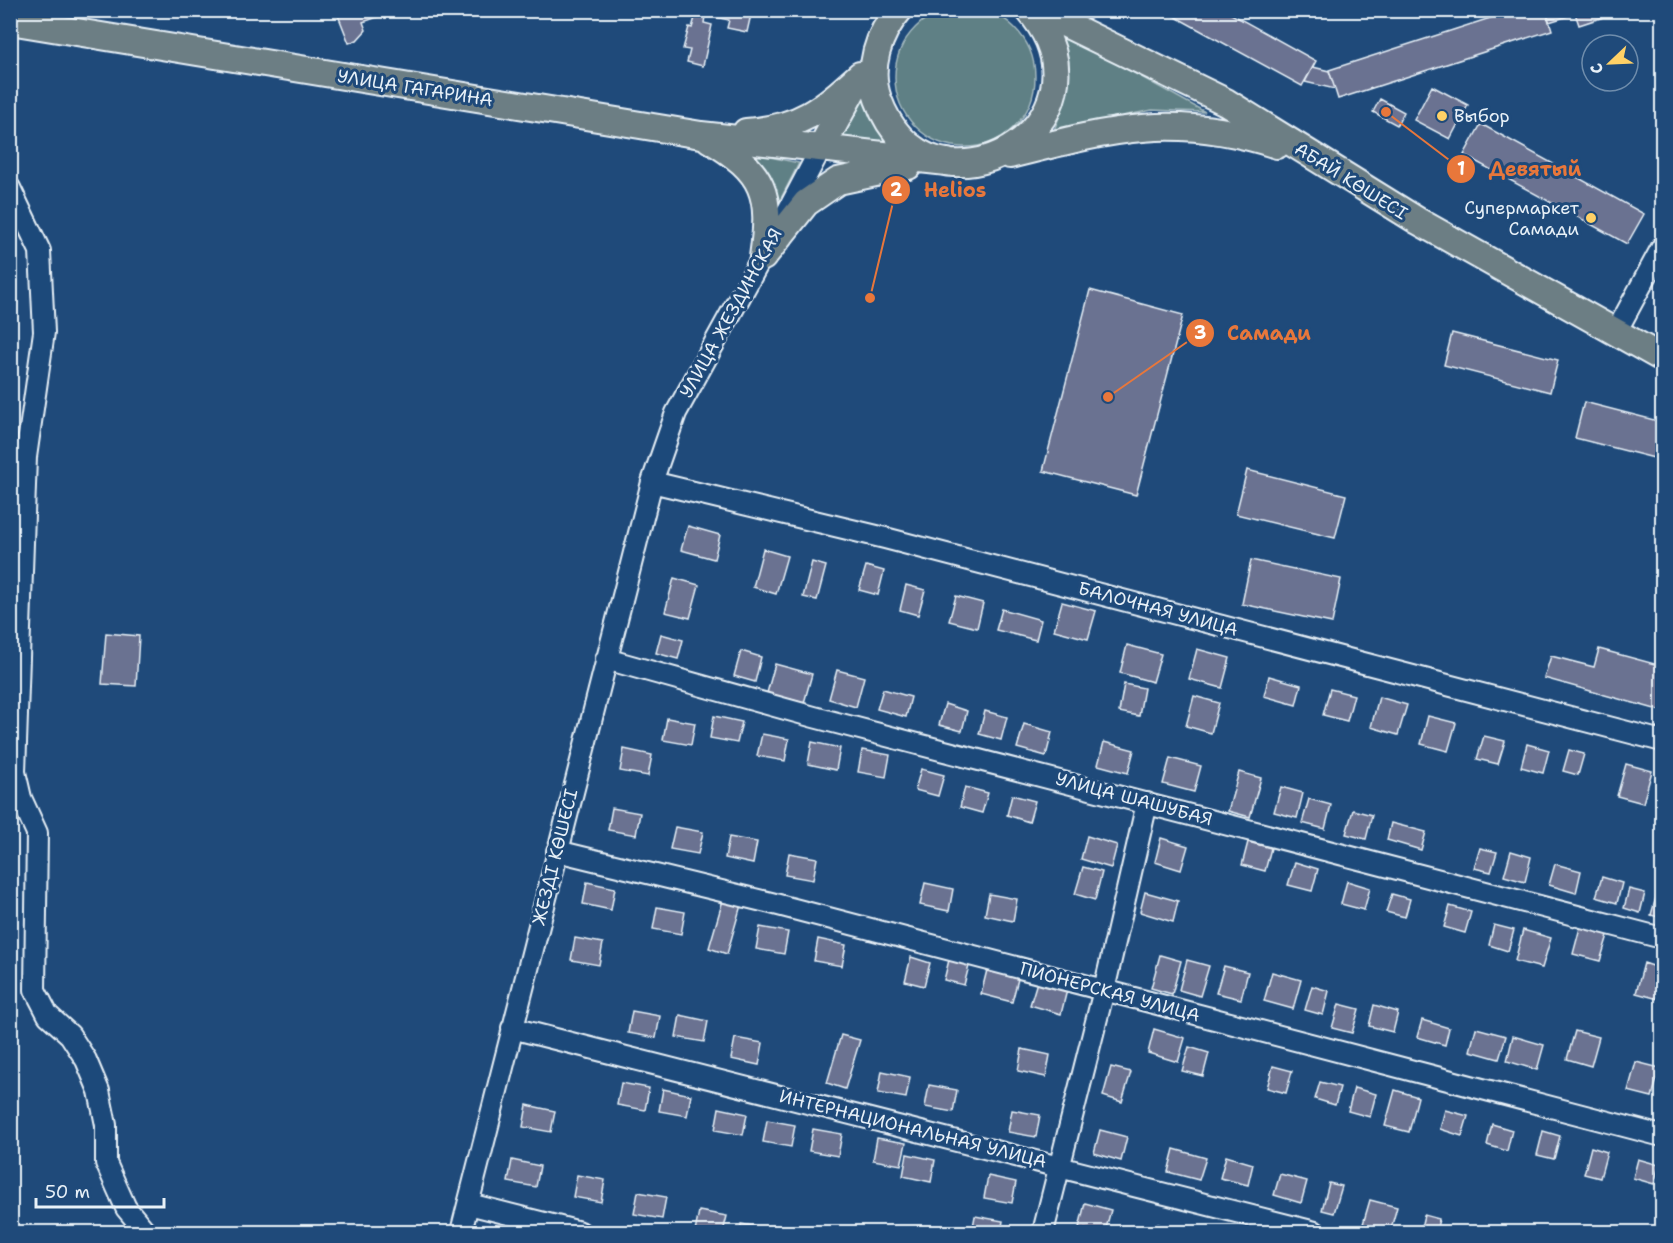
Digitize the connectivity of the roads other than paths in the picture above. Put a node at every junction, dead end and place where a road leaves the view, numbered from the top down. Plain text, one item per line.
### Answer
1 (1029, 10) edge
2 (1037, 10) edge
3 (890, 18) edge
4 (10, 21) edge
5 (860, 75) junction
6 (701, 135) junction
7 (821, 148) junction
8 (1309, 155) junction
9 (995, 159) junction
10 (947, 162) junction
11 (10, 188) edge
12 (1662, 247) edge
13 (763, 256) junction
14 (1616, 332) junction
15 (1662, 358) edge
16 (652, 482) junction
17 (606, 659) junction
18 (1662, 741) edge
19 (1148, 803) junction
20 (557, 851) junction
21 (1662, 938) edge
22 (1104, 990) junction
23 (512, 1028) junction
24 (1662, 1136) edge
25 (1059, 1166) junction
26 (469, 1204) junction
27 (532, 1226) edge
28 (146, 1233) edge
29 (461, 1233) edge
30 (580, 1233) edge
31 (1043, 1233) edge
32 (1315, 1233) edge

1 - 9 main road
2 - 8 main road, АБАЙ КӨШЕСІ
3 - 5 main road
3 - 10 main road
4 - 6 main road, УЛИЦА ГАГАРИНА
5 - 6 main road
5 - 7 main road
6 - 7 main road, УЛИЦА ГАГАРИНА
6 - 13 main road
7 - 10 main road, УЛИЦА ГАГАРИНА
7 - 13 street, УЛИЦА ЖЕЗДИНСКАЯ
8 - 9 main road
8 - 14 main road, АБАЙ КӨШЕСІ
9 - 10 main road
10 - 13 main road
11 - 28 street
12 - 14 street
13 - 16 street, УЛИЦА ЖЕЗДИНСКАЯ
14 - 15 main road, АБАЙ КӨШЕСІ
16 - 17 street, ЖЕЗДІ КӨШЕСІ
16 - 18 street, БАЛОЧНАЯ УЛИЦА
17 - 19 street, УЛИЦА ШАШУБАЯ
17 - 20 street, ЖЕЗДІ КӨШЕСІ
19 - 21 street, УЛИЦА ШАШУБАЯ
19 - 22 street
20 - 22 street, ПИОНЕРСКАЯ УЛИЦА
20 - 23 street, ЖЕЗДІ КӨШЕСІ
22 - 24 street, ПИОНЕРСКАЯ УЛИЦА
22 - 25 street
23 - 25 street, ИНТЕРНАЦИОНАЛЬНАЯ УЛИЦА
23 - 26 street, ЖЕЗДІ КӨШЕСІ
25 - 31 street
25 - 32 street, ИНТЕРНАЦИОНАЛЬНАЯ УЛИЦА
26 - 27 street
26 - 29 street, ЖЕЗДІ КӨШЕСІ
27 - 30 street

